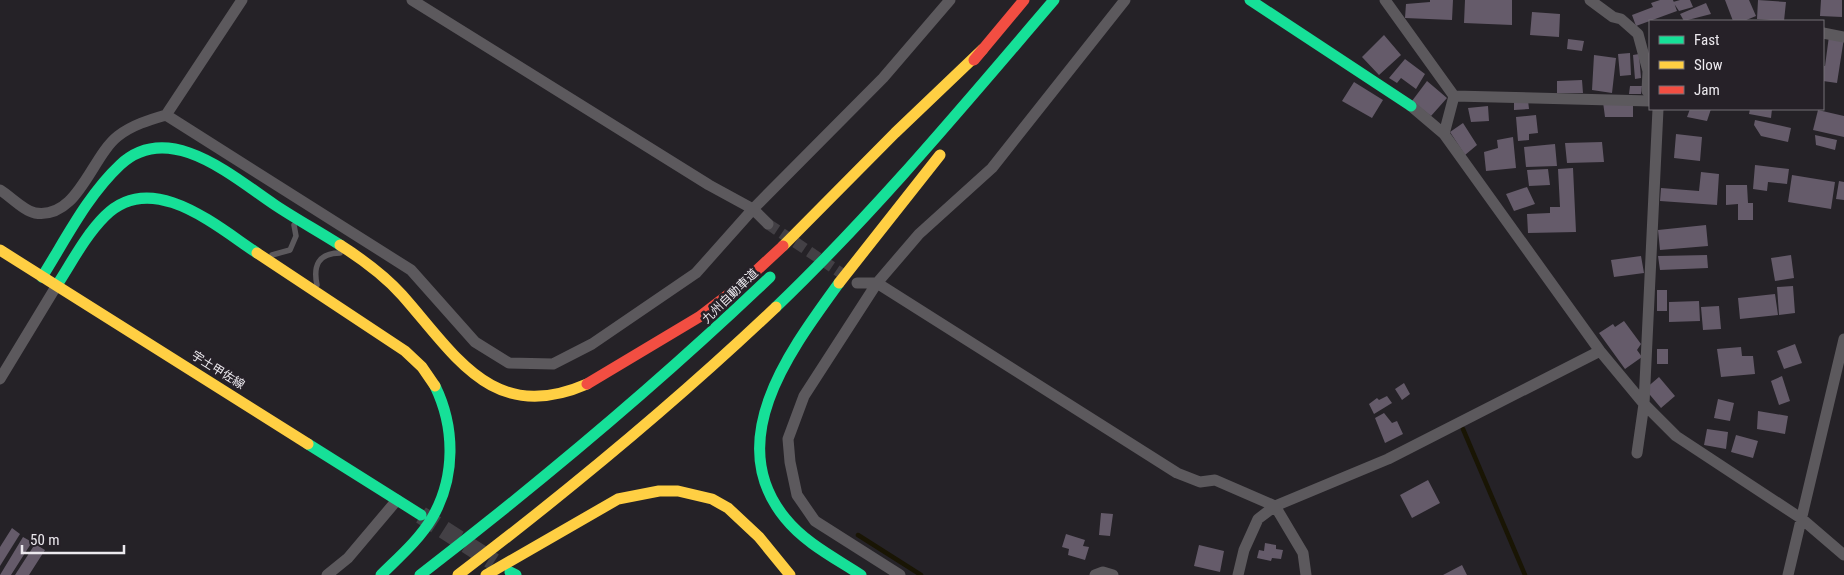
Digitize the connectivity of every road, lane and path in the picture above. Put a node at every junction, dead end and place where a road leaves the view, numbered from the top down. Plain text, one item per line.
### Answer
1 (242, 0) edge
2 (412, 0) edge
3 (950, 0) edge
4 (1024, 0) edge
5 (1054, 0) edge
6 (1067, 0) edge
7 (1125, 0) edge
8 (1250, 0) edge
9 (1385, 0) edge
10 (1590, 0) edge
11 (1824, 33) edge
12 (1844, 37) edge
13 (983, 49) junction
14 (1005, 75) dead end
15 (1649, 92) edge
16 (1454, 96) junction
17 (1649, 100) edge
18 (1411, 106) joint
19 (1658, 110) edge
20 (166, 115) junction
21 (1444, 134) junction
22 (950, 143) dead end
23 (0, 190) edge
24 (753, 209) junction
25 (836, 210) dead end
26 (289, 214) junction
27 (768, 224) tunnel mouth
28 (0, 250) edge
29 (258, 253) junction
30 (355, 256) junction
31 (776, 271) dead end
32 (42, 277) junction
33 (857, 283) tunnel mouth
34 (877, 283) junction
35 (57, 285) junction
36 (321, 294) junction
37 (1844, 339) edge
38 (1600, 351) junction
39 (0, 379) edge
40 (1644, 404) junction
41 (1637, 453) dead end
42 (397, 500) junction
43 (1275, 506) junction
44 (421, 515) tunnel mouth
45 (1802, 518) junction
46 (1844, 555) edge
47 (327, 575) edge
48 (381, 575) edge
49 (420, 575) edge
50 (458, 575) edge
51 (486, 575) edge
52 (790, 575) edge
53 (861, 575) edge
54 (900, 575) edge
55 (1095, 575) edge
56 (1113, 575) edge
57 (1238, 575) edge
58 (1306, 575) edge
59 (1788, 575) edge

1 - 20 street
2 - 24 street
3 - 24 street
4 - 13 main road
5 - 50 main road
6 - 14 main road
7 - 34 street
8 - 18 main road
9 - 16 street
10 - 15 street
11 - 12 street
13 - 25 main road
13 - 30 main road
16 - 17 street
16 - 21 street
18 - 21 street
19 - 40 street
20 - 23 street
20 - 24 street
21 - 38 street
22 - 53 main road
24 - 27 street
26 - 29 lane
26 - 30 main road
26 - 32 main road
28 - 32 main road, 宇土甲佐線
29 - 35 main road
29 - 36 main road
30 - 36 lane
31 - 49 main road, 九州自動車道
32 - 35 main road, 宇土甲佐線
33 - 34 street
34 - 43 street
34 - 54 street
35 - 39 street
35 - 42 main road, 宇土甲佐線
36 - 48 main road
37 - 45 street
38 - 40 street
38 - 43 street
40 - 41 street
40 - 45 street
42 - 44 main road, 宇土甲佐線
42 - 47 street
43 - 57 street
43 - 58 street
45 - 46 street
45 - 59 street
51 - 52 main road
55 - 56 street

